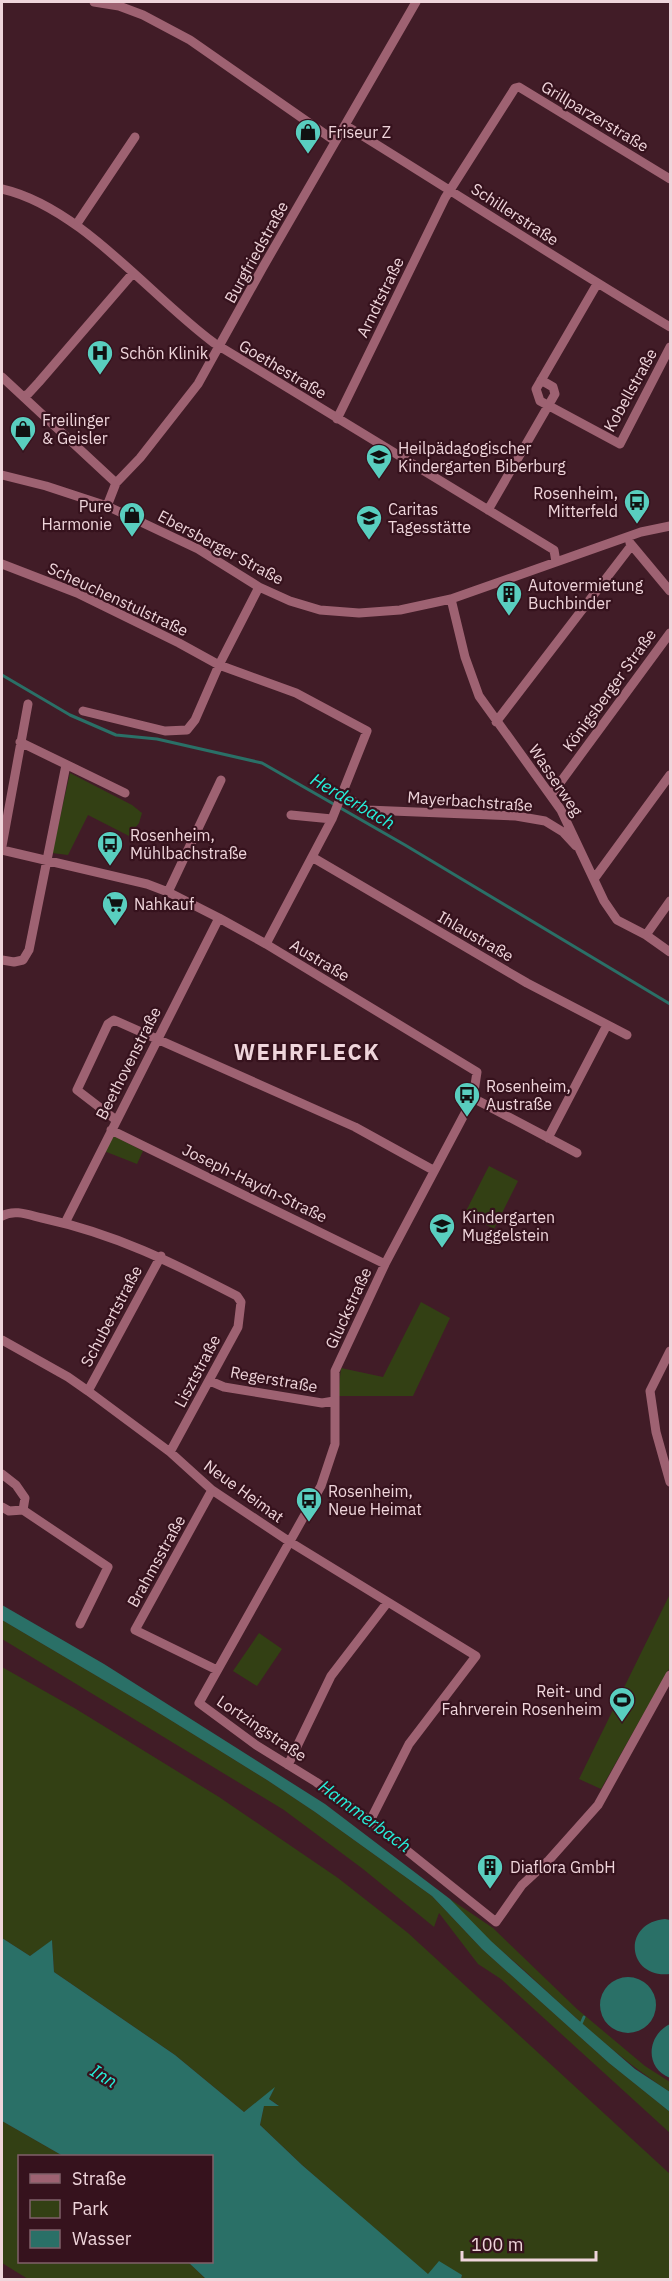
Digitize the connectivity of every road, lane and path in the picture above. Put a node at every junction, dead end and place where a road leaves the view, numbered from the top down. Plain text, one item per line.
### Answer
1 (94, 2) edge
2 (416, 2) edge
3 (119, 4) edge
4 (345, 125) junction
5 (135, 137) dead end
6 (335, 141) junction
7 (670, 179) edge
8 (2, 189) edge
9 (450, 190) junction
10 (76, 225) junction
11 (133, 273) junction
12 (597, 284) junction
13 (670, 327) edge
14 (670, 347) edge
15 (220, 348) junction
16 (2, 376) edge
17 (541, 380) junction
18 (24, 396) junction
19 (549, 406) junction
20 (338, 419) junction
21 (2, 475) edge
22 (116, 483) junction
23 (107, 506) junction
24 (488, 510) junction
25 (670, 526) edge
26 (629, 542) junction
27 (556, 562) junction
28 (2, 564) edge
29 (259, 587) junction
30 (670, 591) edge
31 (451, 599) junction
32 (670, 633) edge
33 (219, 665) junction
34 (28, 704) dead end
35 (83, 711) dead end
36 (496, 722) junction
37 (20, 742) junction
38 (66, 765) junction
39 (670, 775) edge
40 (221, 780) dead end
41 (125, 794) dead end
42 (341, 794) junction
43 (551, 795) junction
44 (291, 815) dead end
45 (333, 818) junction
46 (2, 846) edge
47 (2, 850) edge
48 (582, 852) junction
49 (312, 857) junction
50 (46, 861) junction
51 (594, 879) junction
52 (168, 892) junction
53 (670, 901) edge
54 (219, 918) junction
55 (646, 935) junction
56 (266, 944) junction
57 (670, 952) edge
58 (2, 960) edge
59 (607, 1025) junction
60 (627, 1035) dead end
61 (158, 1039) junction
62 (473, 1098) junction
63 (116, 1120) junction
64 (111, 1130) junction
65 (548, 1138) junction
66 (577, 1153) dead end
67 (434, 1170) junction
68 (2, 1216) edge
69 (65, 1223) junction
70 (161, 1256) junction
71 (385, 1264) junction
72 (2, 1340) edge
73 (670, 1352) edge
74 (210, 1381) junction
75 (88, 1391) junction
76 (334, 1401) junction
77 (170, 1452) junction
78 (2, 1474) edge
79 (670, 1482) edge
80 (212, 1490) junction
81 (2, 1507) edge
82 (23, 1510) junction
83 (290, 1542) junction
84 (387, 1602) junction
85 (80, 1624) dead end
86 (217, 1670) junction
87 (670, 1675) edge
88 (199, 1703) joint
89 (288, 1765) junction
90 (370, 1821) junction

1 - 3 street
2 - 4 street, Burgfriedstraße
3 - 6 street
4 - 6 street, Burgfriedstraße
4 - 9 street, Schillerstraße
5 - 10 street
6 - 15 street, Burgfriedstraße
7 - 9 street, Grillparzerstraße
8 - 10 street, Goethestraße
9 - 12 street, Schillerstraße
9 - 20 street, Arndtstraße
10 - 11 street, Goethestraße
11 - 15 street, Goethestraße
11 - 18 street
12 - 13 street, Schillerstraße
12 - 17 street
14 - 19 street, Kobellstraße
15 - 20 street, Goethestraße
15 - 22 street, Burgfriedstraße
16 - 18 street
17 - 19 street
17 - 19 street
18 - 22 street
19 - 24 street
20 - 24 street, Goethestraße
21 - 23 street, Ebersberger Straße
22 - 23 street, Burgfriedstraße
23 - 29 street, Ebersberger Straße
24 - 27 street, Goethestraße
25 - 26 street, Ebersberger Straße
26 - 27 street, Ebersberger Straße
26 - 30 street
26 - 36 street
27 - 31 street, Ebersberger Straße
28 - 33 street, Scheuchenstulstraße
29 - 31 street, Ebersberger Straße
29 - 33 street
31 - 36 street, Wasserweg
32 - 43 street, Königsberger Straße
33 - 35 street
33 - 42 street
34 - 37 street
36 - 43 street, Wasserweg
37 - 38 street
37 - 46 street
38 - 41 street
38 - 50 street
39 - 51 street
40 - 52 street
42 - 45 street
42 - 48 street, Mayerbachstraße
43 - 48 street, Wasserweg
44 - 45 street
45 - 49 street
47 - 50 street, Austraße
48 - 51 street, Wasserweg
49 - 56 street
49 - 59 street, Ihlaustraße
50 - 52 street, Austraße
50 - 58 street
51 - 55 street, Wasserweg
52 - 54 street, Austraße
53 - 55 street
54 - 56 street, Austraße
54 - 61 street, Beethovenstraße
55 - 57 street, Wasserweg
56 - 62 street, Austraße
59 - 60 street, Ihlaustraße
59 - 65 street
61 - 63 street, Beethovenstraße
61 - 63 street
61 - 67 street
62 - 65 street
62 - 67 street, Gluckstraße
63 - 64 street, Beethovenstraße
64 - 69 street, Beethovenstraße
64 - 71 street, Joseph-Haydn-Straße
65 - 66 street
67 - 71 street, Gluckstraße
68 - 69 street
69 - 70 street
70 - 74 street, Lisztstraße
70 - 75 street, Schubertstraße
71 - 76 street, Gluckstraße
72 - 75 street, Neue Heimat
73 - 79 street
74 - 76 street, Regerstraße
74 - 77 street, Lisztstraße
75 - 77 street, Neue Heimat
76 - 83 street, Gluckstraße
77 - 80 street, Neue Heimat
78 - 82 street
80 - 83 street, Neue Heimat
80 - 86 street, Brahmsstraße
81 - 82 street
82 - 85 street
83 - 84 street, Neue Heimat
83 - 86 street, Gluckstraße
84 - 89 street
84 - 90 street, Neue Heimat
86 - 88 street, Gluckstraße
87 - 90 street, Lortzingstraße
88 - 89 street, Lortzingstraße
89 - 90 street, Lortzingstraße

